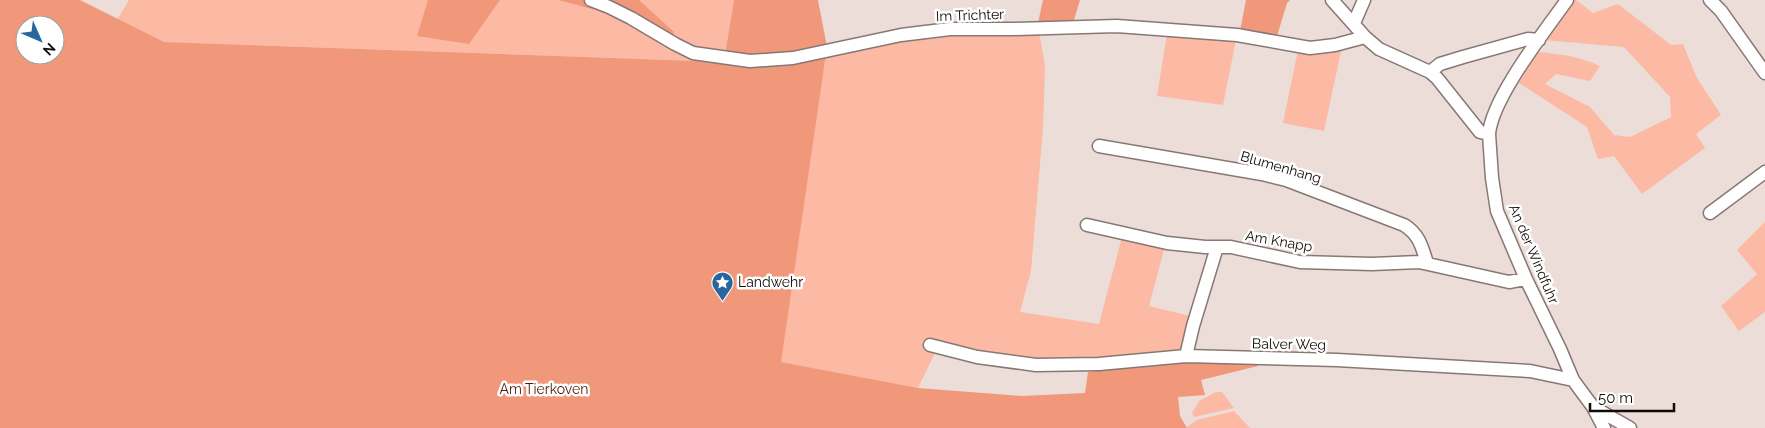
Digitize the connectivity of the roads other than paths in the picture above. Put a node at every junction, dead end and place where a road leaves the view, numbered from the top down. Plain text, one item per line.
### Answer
1 (591, 0) edge
2 (1332, 0) edge
3 (1364, 0) edge
4 (1567, 0) edge
5 (1710, 0) edge
6 (1354, 23) junction
7 (1365, 37) junction
8 (1539, 40) junction
9 (1430, 72) junction
10 (1765, 73) edge
11 (1489, 134) junction
12 (1099, 146) dead end
13 (1765, 172) edge
14 (1710, 213) dead end
15 (1088, 225) dead end
16 (1217, 247) junction
17 (1427, 263) junction
18 (1526, 279) junction
19 (930, 345) dead end
20 (1186, 356) junction
21 (1572, 380) junction
22 (1593, 407) junction
23 (1604, 428) edge
24 (1630, 428) edge

1 - 7 street, Im Trichter
2 - 6 street
3 - 6 street
4 - 8 street, An der Windfuhr
5 - 10 street
6 - 7 street
7 - 9 street
8 - 9 street
8 - 11 street, An der Windfuhr
9 - 11 street
11 - 18 street, An der Windfuhr
12 - 17 street, Blumenhang
13 - 14 street
15 - 16 street, Am Knapp
16 - 17 street, Am Knapp
16 - 20 street
17 - 18 street, Am Knapp
18 - 21 street, An der Windfuhr
19 - 20 street, Balver Weg
20 - 21 street, Balver Weg
21 - 22 street
22 - 23 street
22 - 24 street

